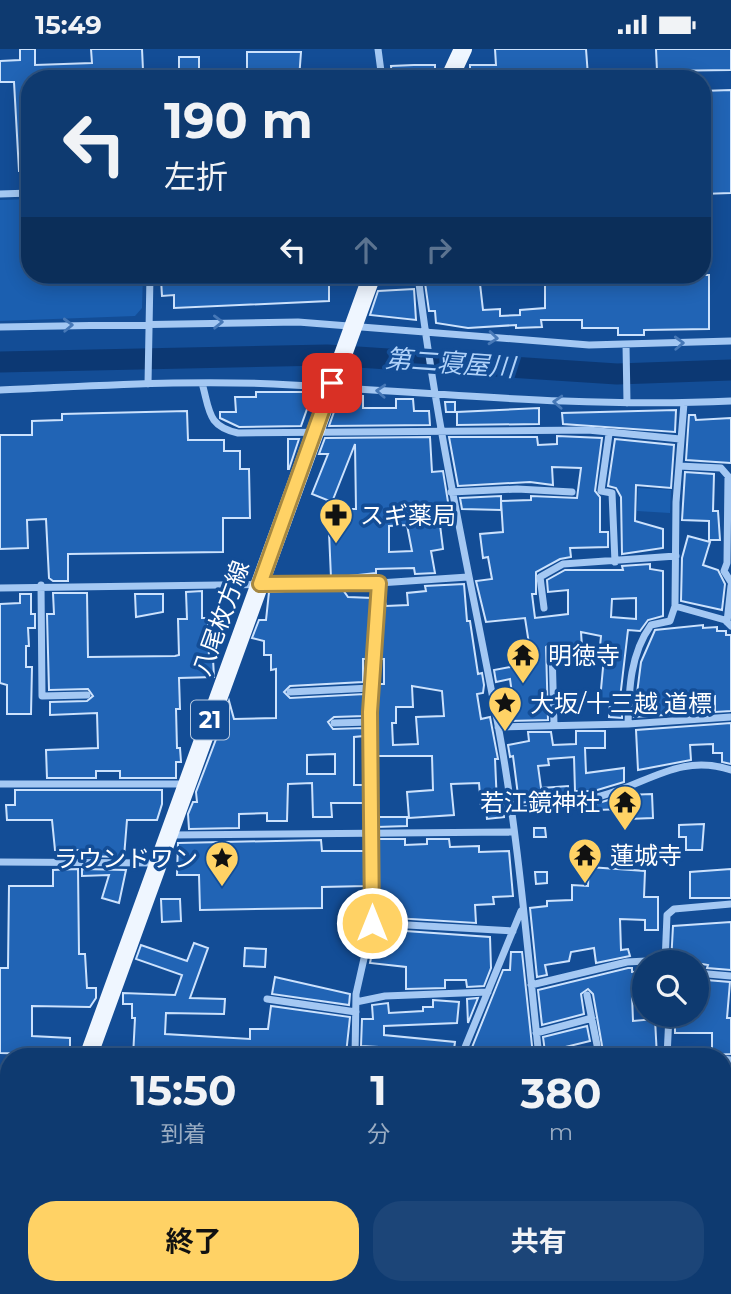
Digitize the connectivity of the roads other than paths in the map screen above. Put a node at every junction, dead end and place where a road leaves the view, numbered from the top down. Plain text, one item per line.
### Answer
1 (378, 49) edge
2 (463, 49) edge
3 (381, 70) edge
4 (453, 70) edge
5 (21, 193) edge
6 (0, 194) edge
7 (150, 284) edge
8 (368, 284) edge
9 (419, 284) edge
10 (149, 323) junction
11 (0, 327) edge
12 (351, 329) junction
13 (425, 332) junction
14 (731, 341) edge
15 (626, 344) junction
16 (202, 383) junction
17 (148, 384) junction
18 (331, 386) junction
19 (0, 390) edge
20 (433, 394) junction
21 (731, 401) edge
22 (626, 403) junction
23 (684, 403) junction
24 (441, 432) junction
25 (314, 433) junction
26 (609, 434) junction
27 (680, 439) junction
28 (678, 466) junction
29 (451, 492) junction
30 (572, 492) dead end
31 (676, 556) junction
32 (615, 562) junction
33 (468, 577) junction
34 (379, 583) junction
35 (260, 584) junction
36 (731, 584) edge
37 (41, 585) junction
38 (0, 588) edge
39 (675, 605) junction
40 (544, 608) dead end
41 (729, 624) edge
42 (552, 649) dead end
43 (371, 688) junction
44 (290, 692) dead end
45 (87, 695) dead end
46 (731, 717) edge
47 (370, 722) junction
48 (334, 723) dead end
49 (554, 725) junction
50 (628, 725) junction
51 (498, 727) junction
52 (731, 770) edge
53 (0, 784) edge
54 (187, 784) junction
55 (510, 810) junction
56 (372, 832) junction
57 (514, 832) junction
58 (168, 835) junction
59 (0, 862) edge
60 (158, 863) junction
61 (731, 904) edge
62 (522, 910) junction
63 (372, 923) junction
64 (513, 931) junction
65 (665, 950) edge
66 (632, 963) edge
67 (709, 974) edge
68 (731, 976) edge
69 (531, 985) junction
70 (488, 992) junction
71 (587, 995) dead end
72 (267, 999) dead end
73 (356, 1002) junction
74 (356, 1012) junction
75 (592, 1018) junction
76 (668, 1027) edge
77 (537, 1033) junction
78 (597, 1045) dead end
79 (92, 1048) edge
80 (355, 1048) edge
81 (465, 1048) edge
82 (538, 1048) edge
83 (667, 1048) edge

1 - 3 street
2 - 4 main road
5 - 6 street
7 - 10 street
8 - 12 main road, 八尾枚方線 / 21
9 - 13 street
11 -> 10 street
10 -> 12 street
10 - 17 street
12 - 13 street
12 - 18 main road, 八尾枚方線 / 21
13 -> 15 street
13 - 20 street
15 -> 14 street
15 - 22 street
16 - 17 street
16 - 18 street
16 - 25 street
17 - 19 street
20 -> 18 street
18 - 25 main road, 八尾枚方線 / 21
22 -> 20 street
20 - 24 street
21 - 23 street
22 - 23 street
23 - 27 street
24 - 25 street
24 - 26 street
24 - 29 street
25 - 35 main road, 八尾枚方線 / 21
26 - 27 street
26 - 32 street
27 - 28 street
28 - 31 street
28 - 36 street
29 - 30 street
29 - 33 street
31 - 32 street
31 - 39 street
32 - 40 street
33 - 34 street
33 - 51 street
34 - 35 street
34 - 43 street
35 - 37 street
35 - 54 main road, 八尾枚方線 / 21
36 - 41 street
37 - 38 street
37 - 45 street
39 - 41 street
39 - 50 street
42 - 49 street
43 - 44 street
43 - 47 street
46 - 50 street
47 - 48 street
47 - 56 street
49 - 50 street
49 - 51 street
51 - 55 street
52 - 55 street
53 - 54 street
54 - 58 main road, 八尾枚方線 / 21
55 - 57 street
56 - 57 street
56 - 58 street
56 - 63 street
57 - 62 street
58 - 60 main road, 八尾枚方線 / 21
59 - 60 street
60 - 79 main road, 八尾枚方線 / 21
61 - 65 street
62 - 64 street
62 - 69 street
63 - 64 street
63 - 73 street
64 - 70 street
66 - 69 street
67 - 68 street
69 - 77 street
70 - 73 street
70 - 81 street
71 - 75 street
72 - 74 street
73 - 74 street
74 - 80 street
75 - 77 street
75 - 78 street
76 - 83 street
77 - 82 street

